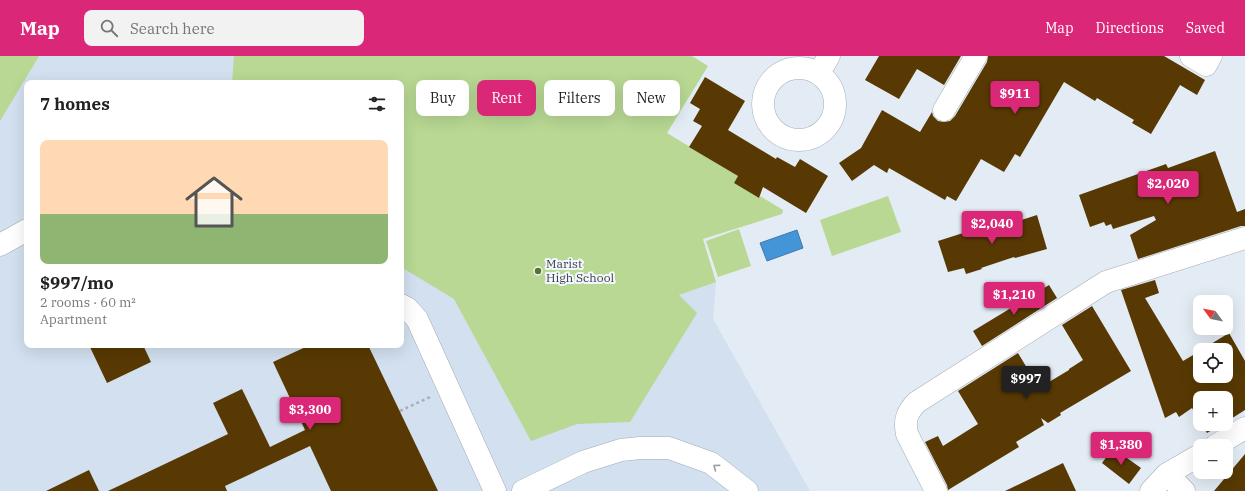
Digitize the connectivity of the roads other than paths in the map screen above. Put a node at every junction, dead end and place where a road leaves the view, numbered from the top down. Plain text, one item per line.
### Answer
1 (976, 56) edge
2 (1191, 56) edge
3 (1211, 56) edge
4 (944, 110) dead end
5 (24, 232) edge
6 (1245, 238) edge
7 (0, 245) edge
8 (404, 306) edge
9 (1245, 428) edge
10 (1226, 439) edge
11 (1193, 459) edge
12 (1167, 474) junction
13 (495, 491) edge
14 (523, 491) edge
15 (747, 491) edge
16 (936, 491) edge
17 (1151, 491) edge
18 (1184, 491) edge

1 - 4 lane
2 - 3 lane
5 - 7 lane
6 - 16 lane
8 - 13 lane
9 - 10 lane
11 - 12 lane
12 - 17 lane
12 - 18 lane
15 -> 14 lane

